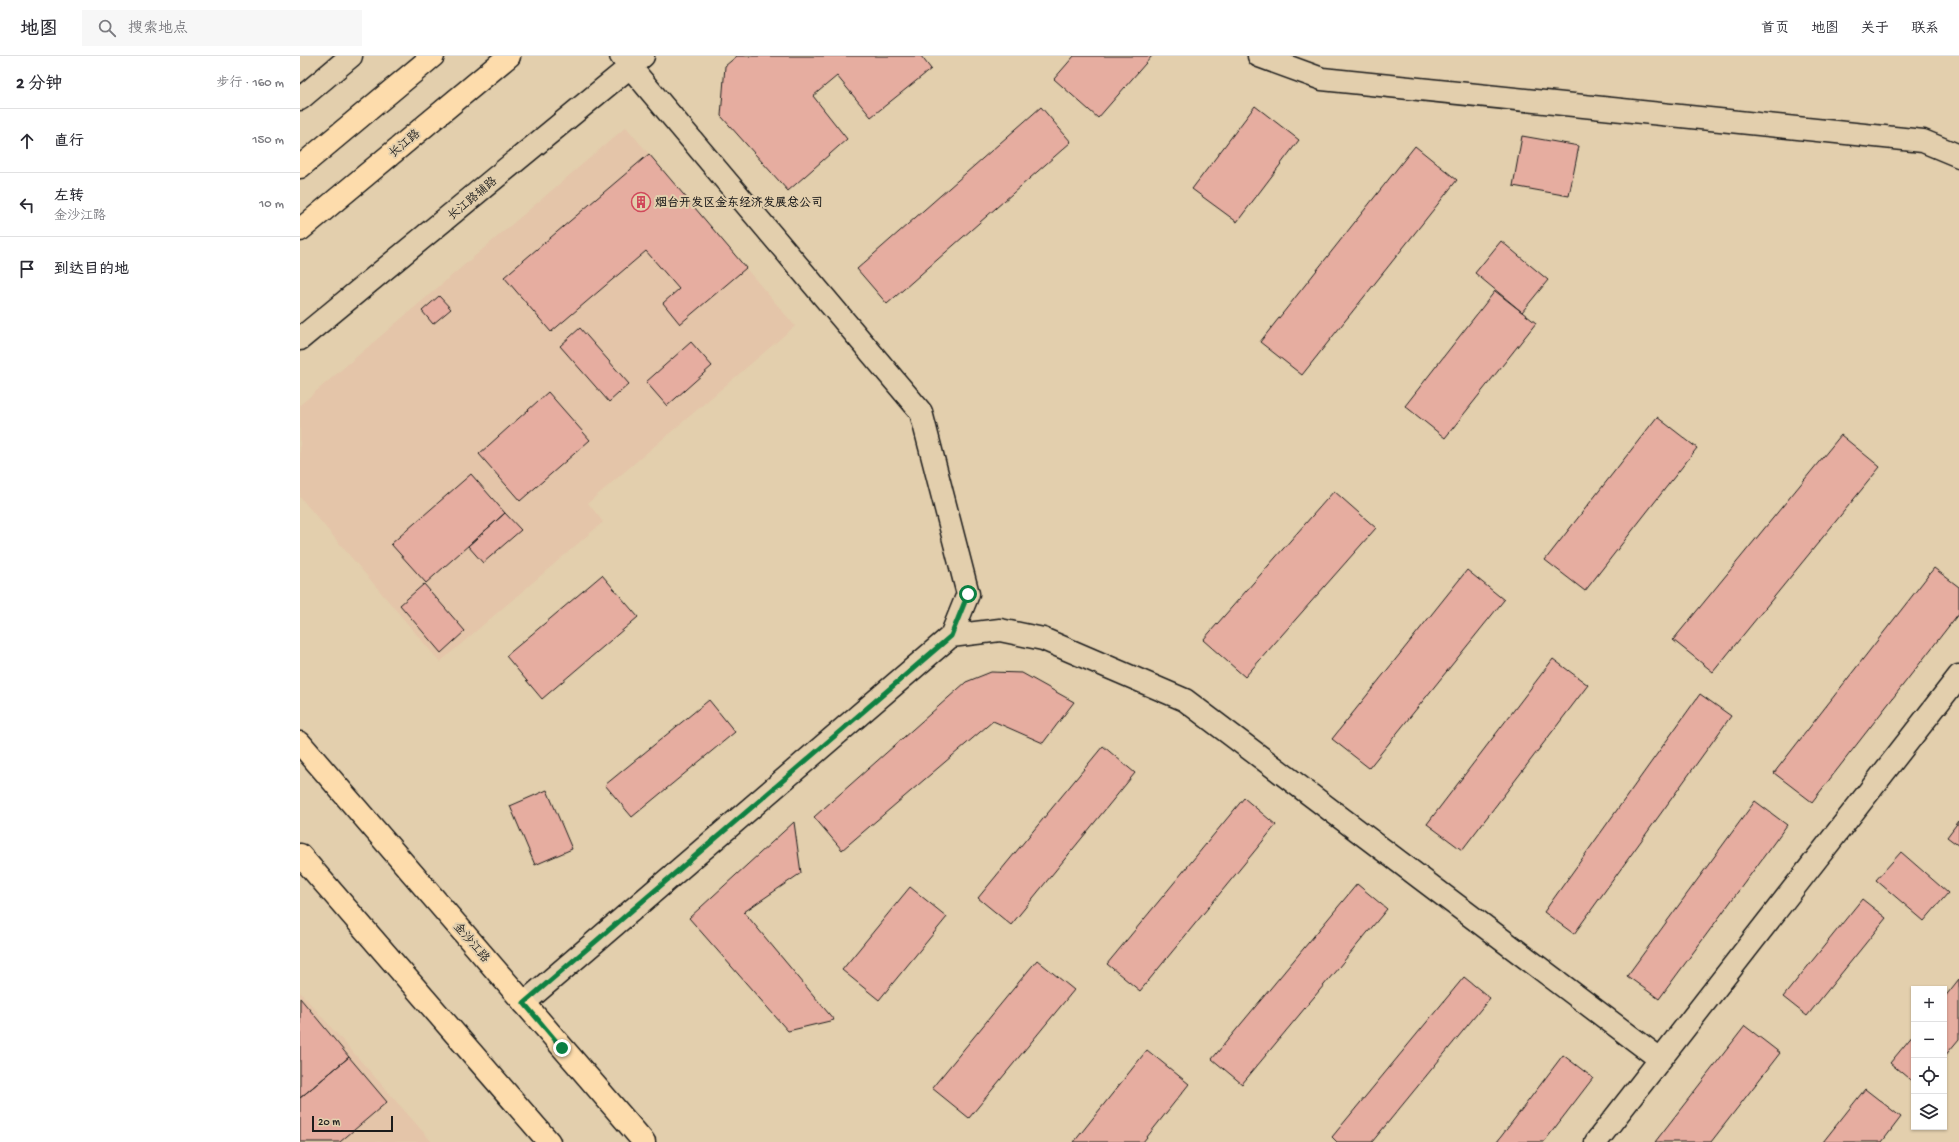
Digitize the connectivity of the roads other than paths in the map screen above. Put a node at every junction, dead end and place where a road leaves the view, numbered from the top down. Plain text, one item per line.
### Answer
1 (351, 56) edge
2 (433, 56) edge
3 (509, 56) edge
4 (1259, 56) edge
5 (631, 60) edge
6 (300, 99) edge
7 (1959, 156) edge
8 (300, 167) edge
9 (300, 230) edge
10 (300, 339) edge
11 (951, 636) junction
12 (1959, 676) edge
13 (300, 743) edge
14 (300, 855) edge
15 (524, 1003) junction
16 (1660, 1059) junction
17 (549, 1142) edge
18 (644, 1142) edge
19 (1596, 1142) edge

1 - 6 lane
2 - 8 main road
3 - 9 main road, 长江路
4 - 7 lane
5 - 10 lane, 长江路辅路
5 - 11 lane
11 - 15 lane
11 - 16 lane
12 - 16 lane
13 - 15 main road, 金沙江路
14 - 17 main road
15 - 18 main road, 金沙江路
16 - 19 lane

